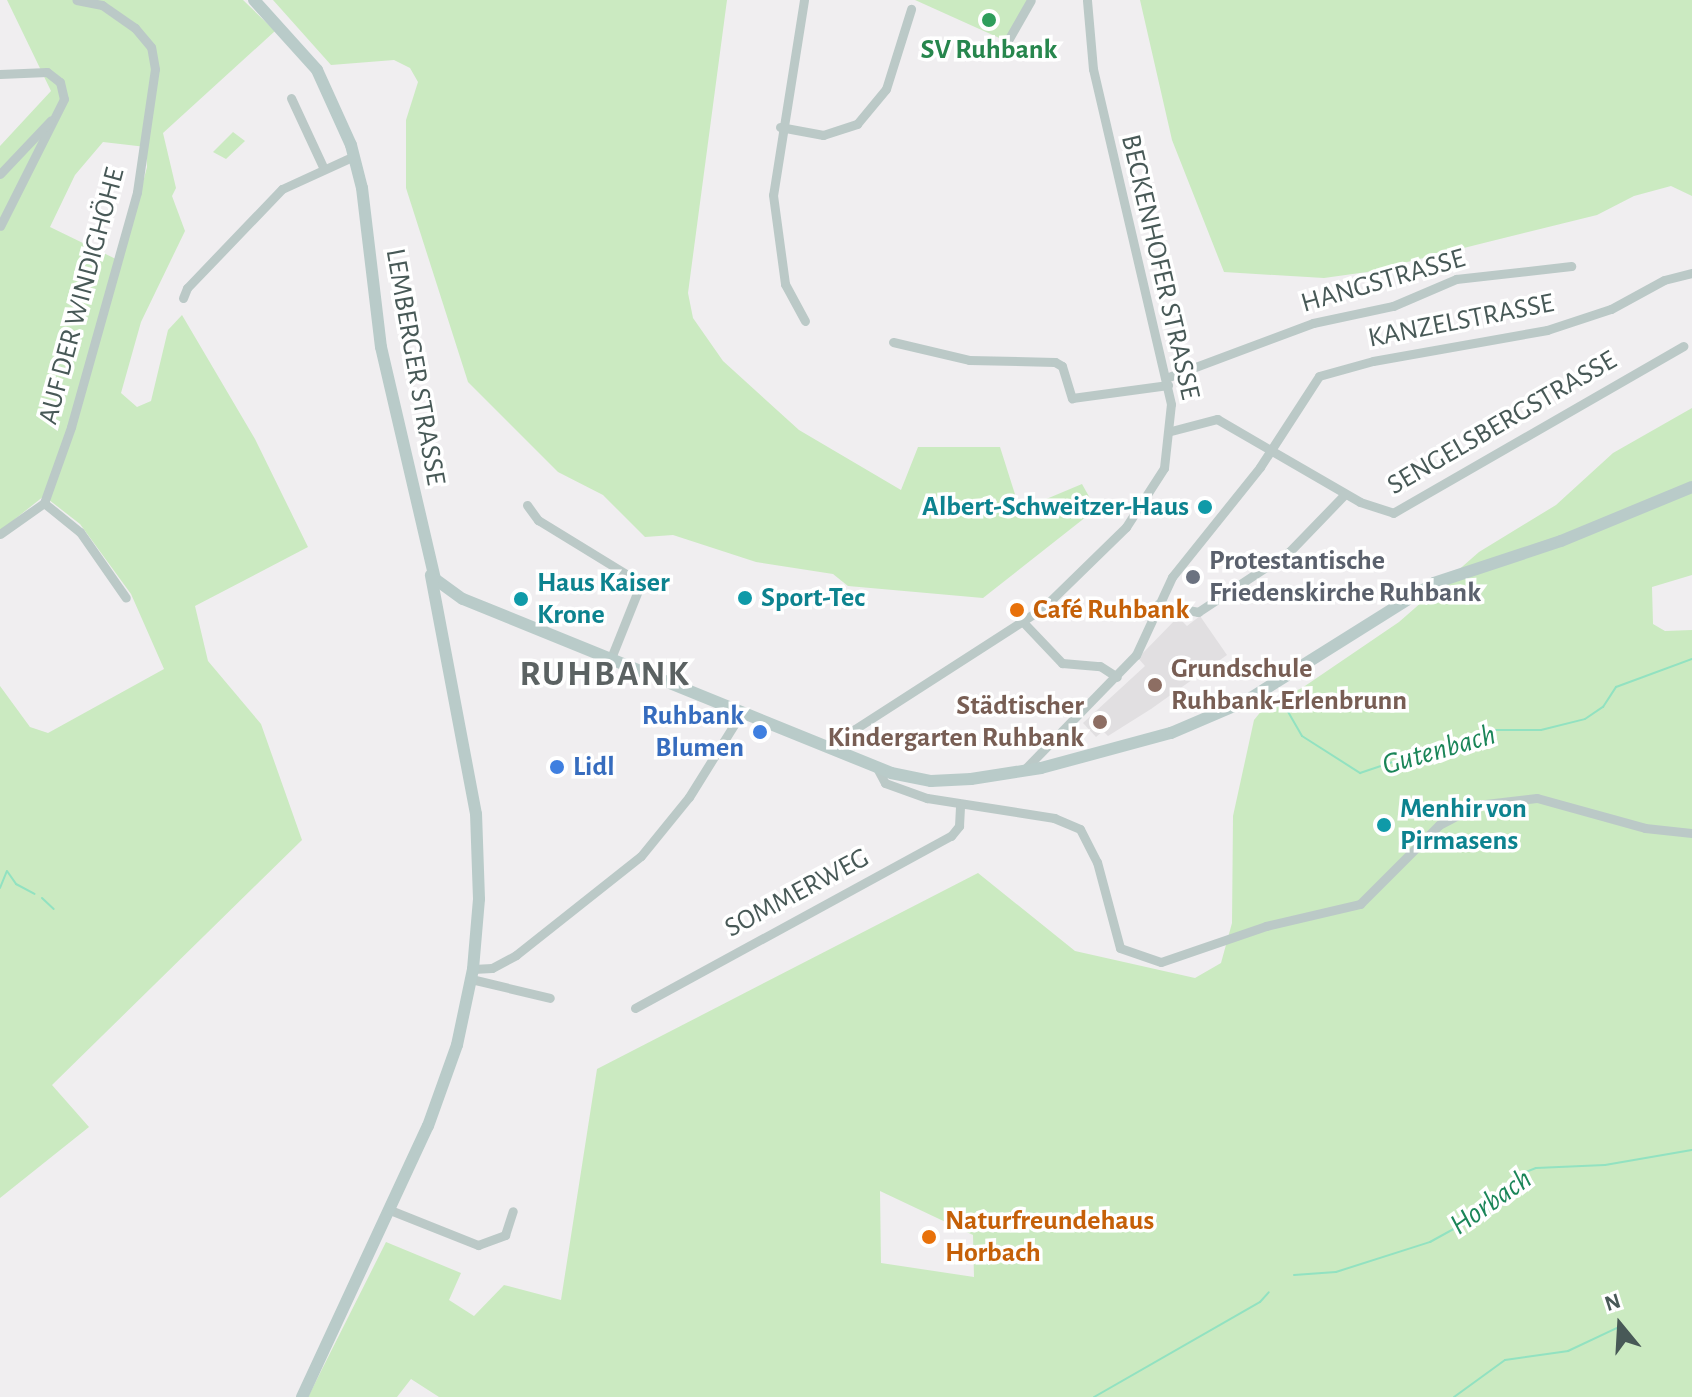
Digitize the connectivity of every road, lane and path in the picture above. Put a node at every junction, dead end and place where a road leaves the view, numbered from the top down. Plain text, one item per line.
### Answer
1 (76, 0) edge
2 (254, 0) edge
3 (804, 0) edge
4 (1031, 0) edge
5 (1087, 0) edge
6 (911, 9) dead end
7 (999, 56) dead end
8 (0, 74) edge
9 (291, 98) dead end
10 (56, 114) junction
11 (780, 127) junction
12 (354, 156) junction
13 (323, 167) junction
14 (0, 174) edge
15 (0, 226) edge
16 (1571, 266) dead end
17 (1692, 273) edge
18 (183, 298) dead end
19 (805, 321) dead end
20 (893, 342) dead end
21 (1683, 346) dead end
22 (1167, 381) junction
23 (1171, 431) junction
24 (1270, 451) junction
25 (1692, 487) edge
26 (1345, 494) junction
27 (44, 503) junction
28 (527, 505) dead end
29 (0, 534) edge
30 (430, 572) junction
31 (447, 591) junction
32 (126, 598) dead end
33 (1158, 604) junction
34 (438, 609) junction
35 (1023, 622) junction
36 (611, 658) junction
37 (1117, 677) junction
38 (742, 712) junction
39 (835, 750) junction
40 (877, 768) junction
41 (1023, 771) junction
42 (960, 804) junction
43 (1692, 833) edge
44 (472, 974) junction
45 (550, 998) dead end
46 (635, 1008) dead end
47 (390, 1210) junction
48 (513, 1211) dead end
49 (302, 1397) edge

1 - 27 street, AUF DER WINDIGHÖHE
2 - 12 main road, LEMBERGER STRASSE
3 - 11 street
4 - 7 street
5 - 22 street, BECKENHOFER STRASSE
6 - 11 street
8 - 10 street
9 - 13 street
10 - 14 street
10 - 15 street
11 - 19 street
12 - 13 street
12 - 30 main road, LEMBERGER STRASSE
13 - 18 street
16 - 22 street, HANGSTRASSE
17 - 24 street, KANZELSTRASSE
20 - 22 street, HANGSTRASSE
21 - 26 street, SENGELSBERGSTRASSE
22 - 23 street, BECKENHOFER STRASSE
23 - 24 street, SENGELSBERGSTRASSE
23 - 35 street, BECKENHOFER STRASSE
24 - 26 street, SENGELSBERGSTRASSE
24 - 33 street, KANZELSTRASSE
25 - 41 main road, LEMBERGER STRASSE
26 - 33 street
27 - 29 street
27 - 32 street
28 - 36 street
30 - 31 main road, LEMBERGER STRASSE
30 - 34 main road
31 - 34 main road
31 - 36 main road, LEMBERGER STRASSE
33 - 37 street, KANZELSTRASSE
34 - 44 main road
35 - 37 street
35 - 39 street, BECKENHOFER STRASSE
36 - 38 main road, LEMBERGER STRASSE
37 - 41 street, KANZELSTRASSE
38 - 39 main road, LEMBERGER STRASSE
38 - 44 street
39 - 40 main road, LEMBERGER STRASSE
40 - 41 main road, LEMBERGER STRASSE
40 - 42 street
42 - 43 street
42 - 46 street, SOMMERWEG
44 - 45 street
44 - 47 main road
47 - 48 street
47 - 49 main road

